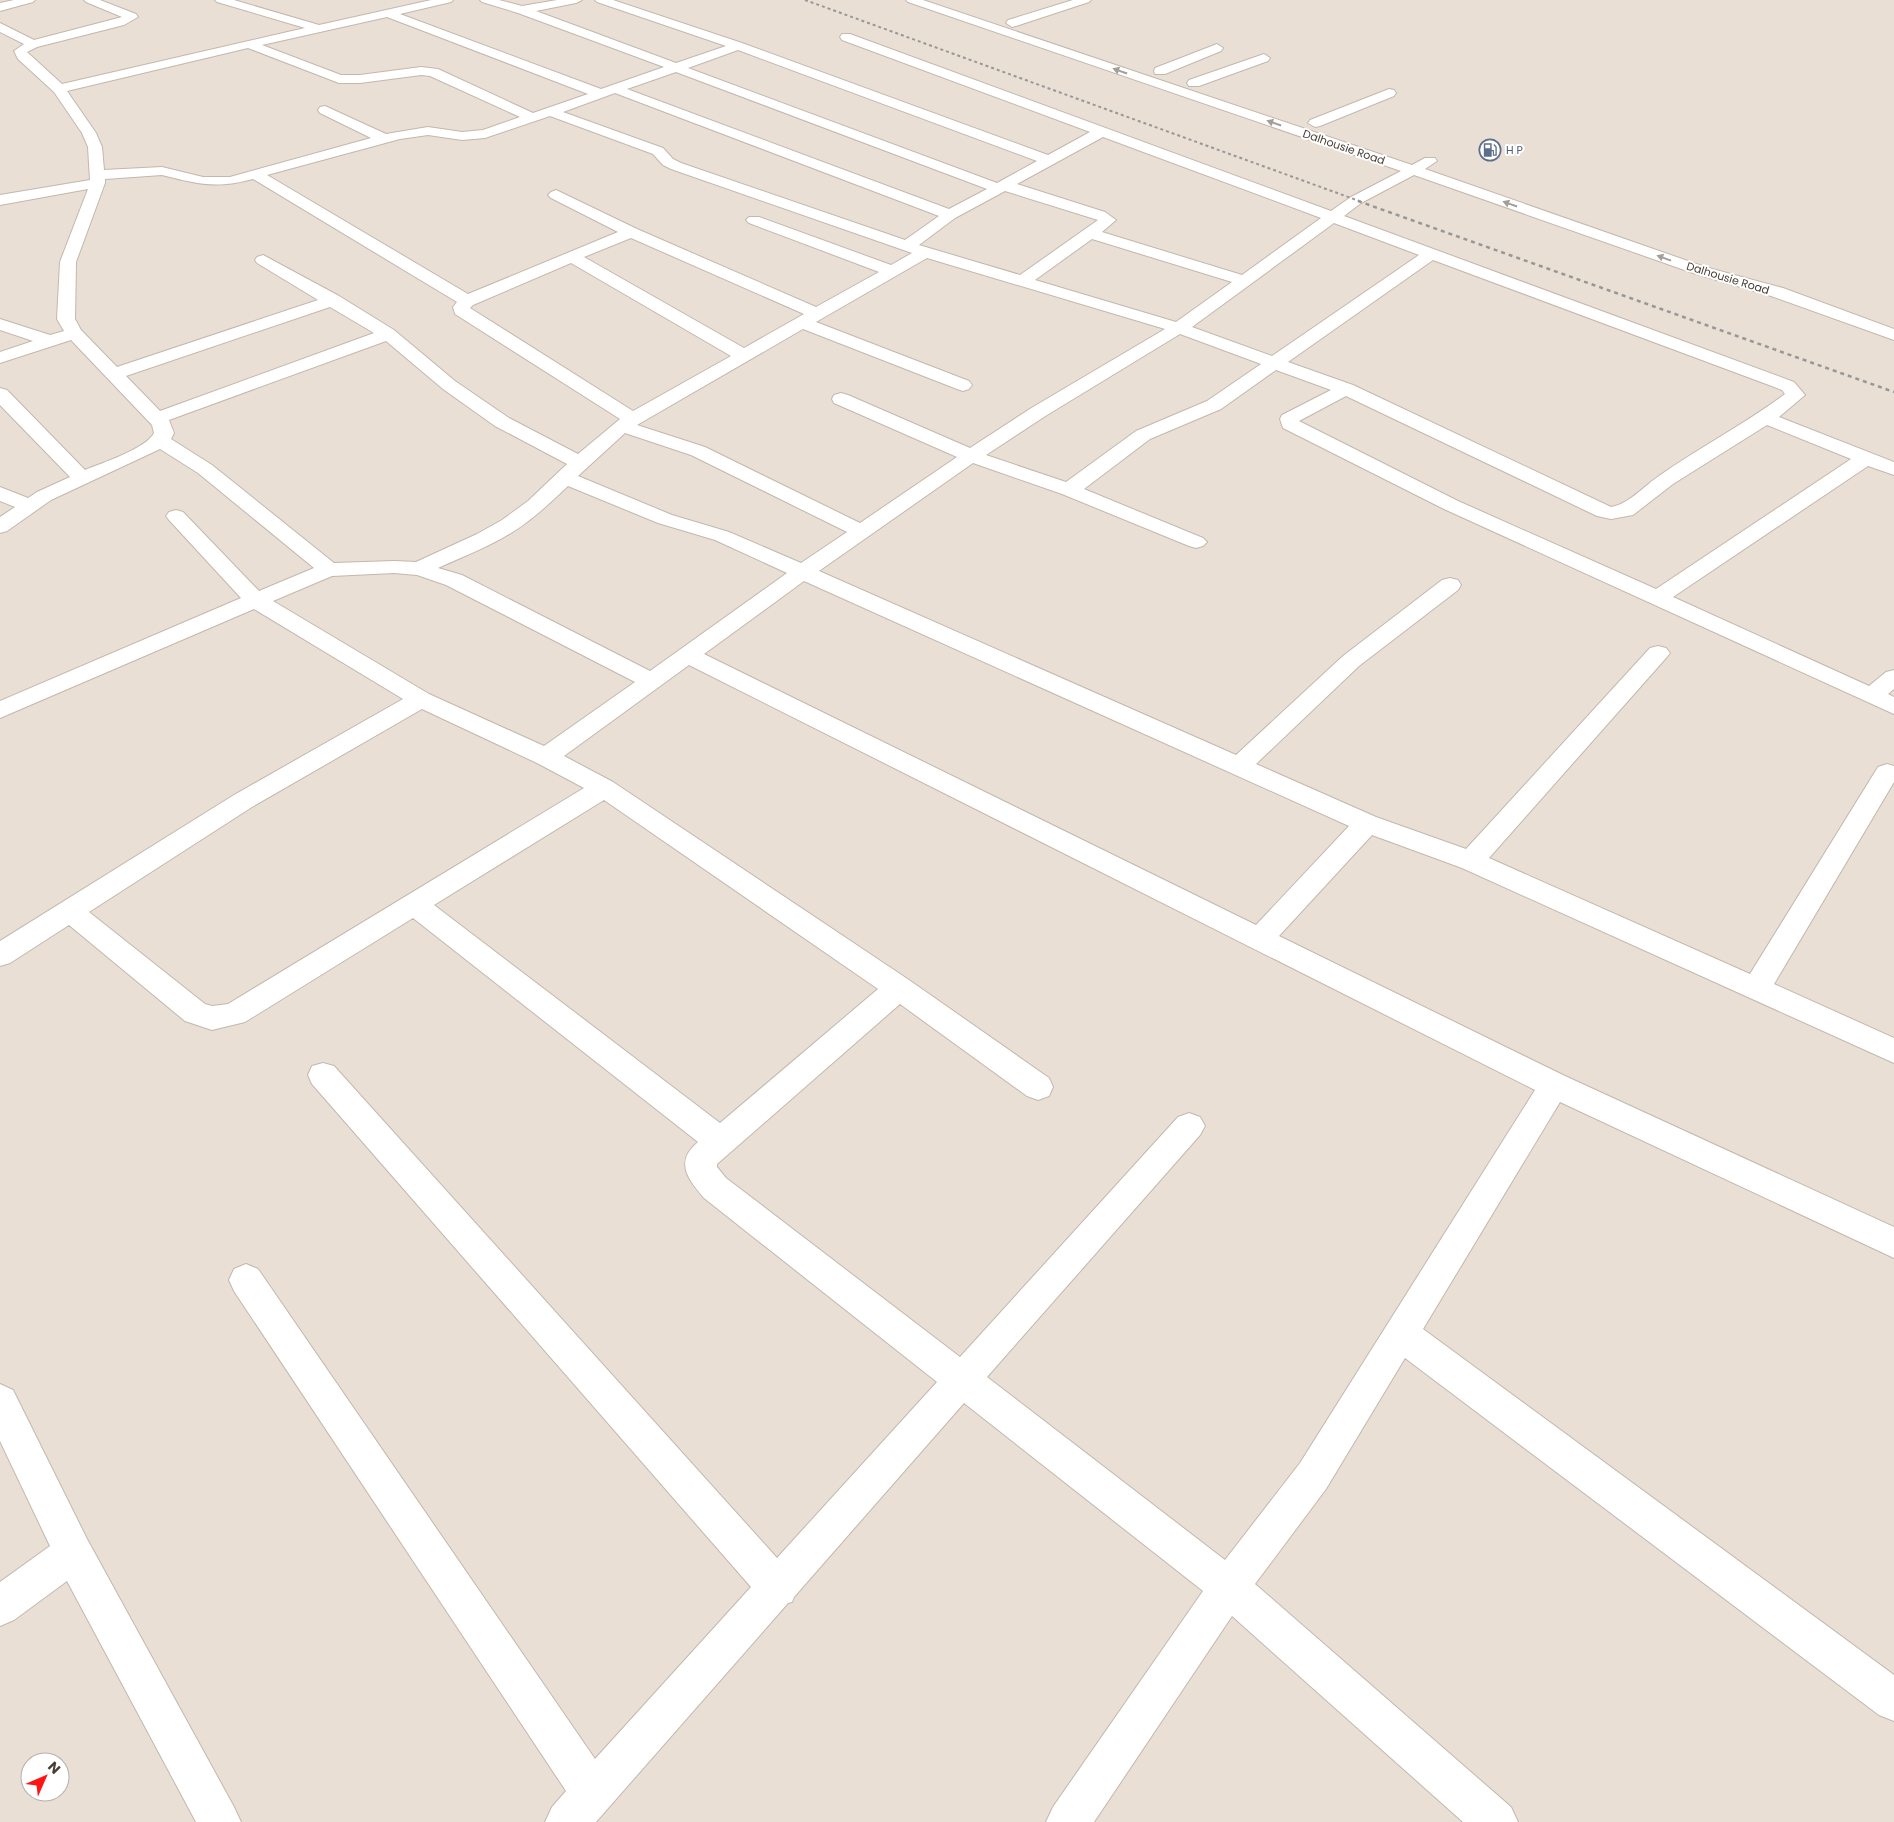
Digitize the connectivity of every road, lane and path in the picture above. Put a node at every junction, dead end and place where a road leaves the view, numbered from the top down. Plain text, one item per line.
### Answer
1 (28, 0) edge
2 (90, 0) edge
3 (220, 0) edge
4 (447, 0) edge
5 (486, 0) edge
6 (576, 0) edge
7 (600, 0) edge
8 (912, 0) edge
9 (1085, 0) edge
10 (949, 4) edge
11 (0, 7) edge
12 (522, 10) junction
13 (387, 13) junction
14 (1012, 23) junction
15 (0, 27) edge
16 (318, 28) junction
17 (846, 37) dead end
18 (33, 44) junction
19 (249, 44) junction
20 (738, 46) junction
21 (1217, 48) dead end
22 (709, 56) junction
23 (1264, 58) dead end
24 (728, 63) dead end
25 (677, 68) junction
26 (1160, 71) junction
27 (1194, 83) junction
28 (59, 89) junction
29 (608, 92) junction
30 (1389, 93) dead end
31 (325, 110) dead end
32 (551, 112) junction
33 (533, 118) junction
34 (1315, 123) junction
35 (1101, 132) junction
36 (384, 139) junction
37 (1048, 160) junction
38 (1008, 164) dead end
39 (1421, 166) junction
40 (1449, 168) dead end
41 (1026, 171) junction
42 (256, 175) junction
43 (98, 179) junction
44 (1000, 186) junction
45 (556, 195) dead end
46 (0, 200) edge
47 (950, 215) junction
48 (1332, 215) junction
49 (754, 220) dead end
50 (631, 232) junction
51 (1089, 233) junction
52 (907, 246) junction
53 (925, 252) junction
54 (1432, 253) junction
55 (572, 257) junction
56 (1713, 259) dead end
57 (263, 260) dead end
58 (892, 271) junction
59 (1244, 280) junction
60 (1023, 281) junction
61 (1777, 292) junction
62 (333, 300) junction
63 (467, 301) junction
64 (809, 318) junction
65 (0, 324) edge
66 (1179, 328) junction
67 (74, 333) junction
68 (388, 334) junction
69 (1894, 335) edge
70 (50, 341) junction
71 (744, 356) junction
72 (0, 358) edge
73 (1274, 364) junction
74 (113, 374) junction
75 (963, 385) dead end
76 (1346, 389) junction
77 (0, 394) edge
78 (841, 399) dead end
79 (157, 418) junction
80 (1765, 418) junction
81 (628, 423) junction
82 (160, 441) junction
83 (971, 456) junction
84 (1866, 458) junction
85 (579, 462) junction
86 (1894, 469) edge
87 (564, 477) junction
88 (83, 479) junction
89 (1069, 490) junction
90 (0, 493) edge
91 (29, 506) junction
92 (176, 516) dead end
93 (0, 527) edge
94 (863, 532) junction
95 (1196, 542) dead end
96 (419, 569) junction
97 (329, 570) junction
98 (804, 571) junction
99 (1450, 585) dead end
100 (1656, 599) junction
101 (254, 600) junction
102 (1658, 653) dead end
103 (688, 655) junction
104 (1894, 677) edge
105 (652, 681) junction
106 (1873, 695) junction
107 (421, 699) junction
108 (1894, 706) edge
109 (0, 710) edge
110 (546, 757) junction
111 (1240, 765) junction
112 (1887, 773) dead end
113 (604, 788) junction
114 (1367, 823) junction
115 (1471, 862) junction
116 (413, 904) junction
117 (70, 911) junction
118 (1260, 938) junction
119 (0, 955) edge
120 (899, 988) junction
121 (1757, 988) junction
122 (1894, 1051) edge
123 (323, 1075) dead end
124 (1554, 1085) junction
125 (1038, 1087) dead end
126 (1189, 1126) dead end
127 (721, 1142) junction
128 (1894, 1243) edge
129 (246, 1280) dead end
130 (1401, 1334) junction
131 (961, 1379) junction
132 (0, 1402) edge
133 (73, 1553) junction
134 (1229, 1587) junction
135 (778, 1588) junction
136 (0, 1606) edge
137 (1894, 1700) edge
138 (592, 1792) junction
139 (219, 1822) edge
140 (567, 1822) edge
141 (1068, 1822) edge
142 (1496, 1822) edge

1 - 11 street
2 - 18 street
3 - 16 street
4 - 13 street
5 - 12 street
6 - 12 street
7 - 20 street
8 - 10 street, Dalhousie Road
9 - 14 street
10 - 14 street, Dalhousie Road
39 -> 10 street, Dalhousie Road
12 - 25 street
13 - 16 street
13 - 29 street
14 - 26 street, Dalhousie Road
15 - 18 street
16 - 19 street
17 - 35 street
18 - 28 street
19 - 28 street
19 - 33 street
20 - 22 street
20 - 37 street
21 - 26 street
22 - 24 street
22 - 25 street
23 - 27 street
25 - 29 street
25 - 44 street
26 - 27 street, Dalhousie Road
27 - 34 street, Dalhousie Road
28 - 43 street
29 - 32 street
29 - 47 street
30 - 34 street
31 - 36 street
32 - 33 street
32 - 52 street
33 - 36 street
34 - 39 street, Dalhousie Road
35 - 37 street
35 - 48 street
36 - 42 street
37 - 41 street
38 - 41 street
39 - 40 street, Dalhousie Road
39 - 48 street
61 -> 39 street, Dalhousie Road
41 - 44 street
42 - 43 street
42 - 63 street
43 - 46 street
43 - 67 street
44 - 47 street
44 - 51 street
45 - 50 street
47 - 52 street
48 - 54 street
48 - 59 street
49 - 58 street
50 - 55 street
50 - 64 street
51 - 59 street
51 - 60 street
52 - 53 street
53 - 58 street
53 - 60 street
54 - 73 street
54 - 80 street
55 - 63 street
55 - 71 street
56 - 61 street, Dalhousie Road
57 - 62 street
58 - 64 street
59 - 66 street
60 - 66 street
61 - 69 street, Dalhousie Road
62 - 68 street
62 - 74 street
63 - 81 street
64 - 71 street
64 - 75 street
65 - 70 street
66 - 73 street
66 - 83 street
67 - 70 street
67 - 74 street
68 - 79 street
68 - 85 street
70 - 72 street
71 - 81 street
73 - 76 street
73 - 89 street
74 - 79 street
76 - 80 street
76 - 100 street
77 - 88 street
78 - 83 street
79 - 82 street
80 - 84 street
81 - 85 street
81 - 94 street
82 - 88 street
82 - 97 street
83 - 89 street
83 - 94 street
84 - 86 street
84 - 100 street
85 - 87 street
87 - 96 street
87 - 98 street
88 - 91 street
89 - 95 street
90 - 91 street
91 - 93 street
92 - 101 street
94 - 98 street
96 - 97 street
96 - 105 street
97 - 101 street
98 - 103 street
98 - 111 street
99 - 111 street
100 - 106 street
101 - 107 street
101 - 109 street
102 - 115 street
103 - 105 street
103 - 118 street
104 - 106 street
105 - 110 street
106 - 108 street
107 - 110 street
107 - 117 street
110 - 113 street
111 - 114 street
112 - 121 street
113 - 116 street
113 - 120 street
114 - 115 street
114 - 118 street
115 - 121 street
116 - 117 street
116 - 127 street
117 - 119 street
118 - 124 street
120 - 125 street
120 - 127 street
121 - 122 street
123 - 135 street
124 - 128 street
124 - 130 street
126 - 131 street
127 - 131 street
129 - 138 street
130 - 134 street
130 - 137 street
131 - 134 street
131 - 135 street
132 - 133 street
133 - 136 street
133 - 139 street
134 - 141 street
134 - 142 street
135 - 138 street
138 - 140 street

